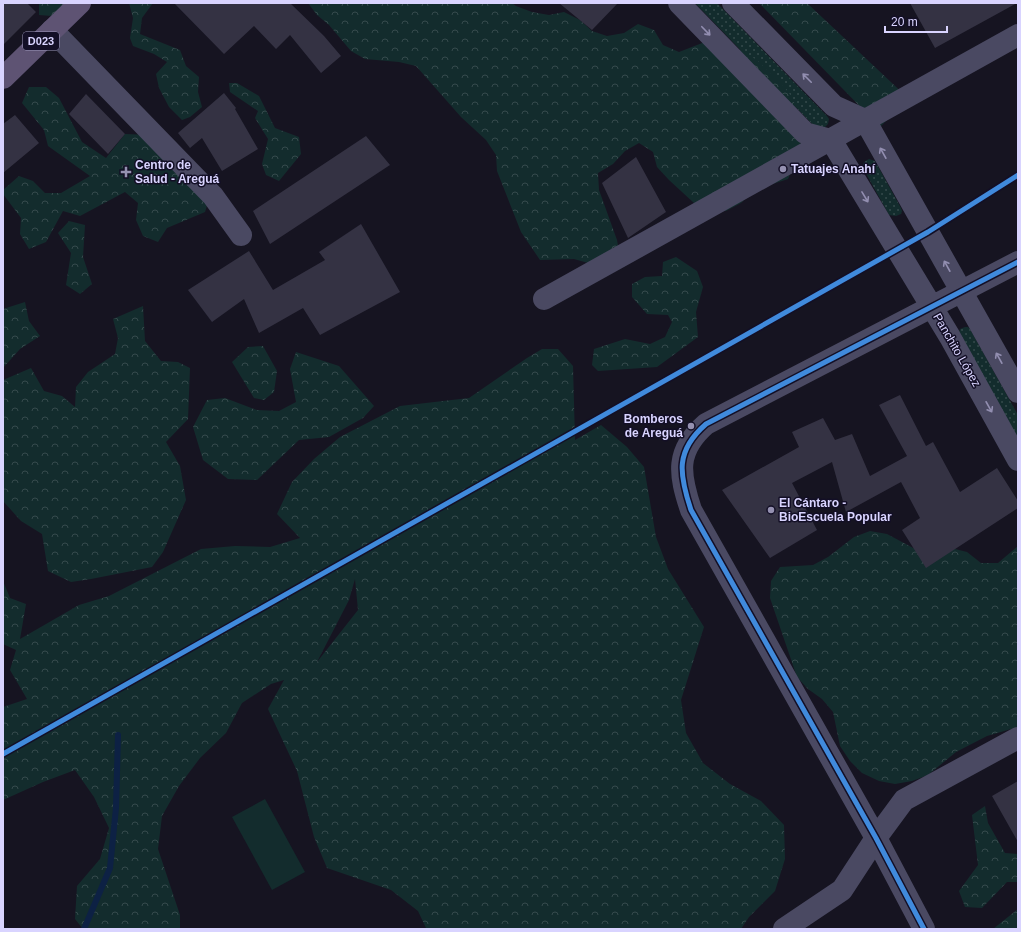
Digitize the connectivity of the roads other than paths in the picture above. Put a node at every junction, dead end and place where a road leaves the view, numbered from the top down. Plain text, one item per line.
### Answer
1 (80, 3) edge
2 (679, 3) edge
3 (733, 3) edge
4 (52, 30) junction
5 (1018, 35) edge
6 (3, 78) edge
7 (865, 120) junction
8 (831, 140) junction
9 (241, 235) dead end
10 (1018, 262) edge
11 (961, 291) junction
12 (544, 299) dead end
13 (932, 306) junction
14 (1018, 392) edge
15 (1018, 460) edge
16 (1018, 738) edge
17 (876, 838) junction
18 (784, 929) edge
19 (924, 929) edge

1 - 4 main road, D023
2 -> 8 street
7 -> 3 street
4 - 6 main road, D023
4 - 9 street
5 - 7 street
7 - 8 street
11 -> 7 street
8 - 12 street
8 -> 13 street, Panchito López
10 - 11 street
11 - 13 street
14 -> 11 street
13 -> 15 street, Panchito López
13 - 17 street
16 - 17 street
17 - 18 street
17 - 19 street

